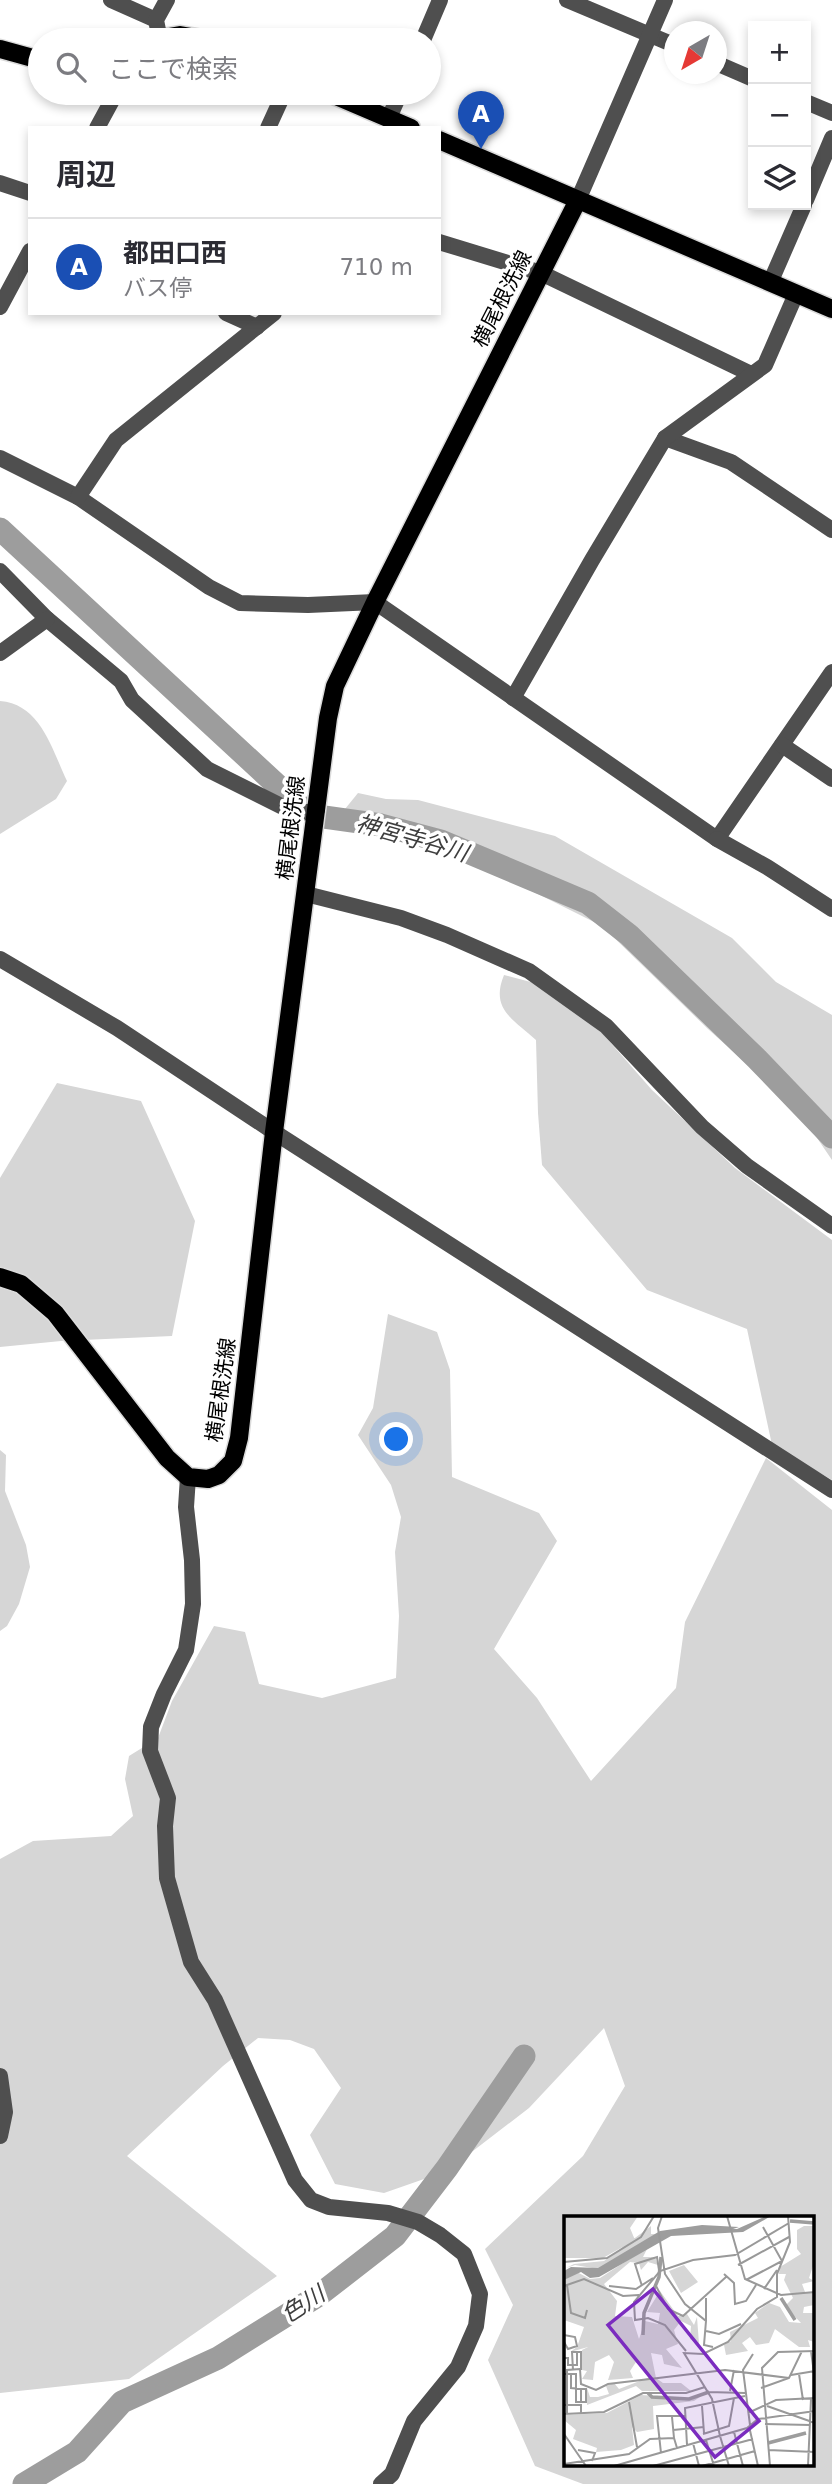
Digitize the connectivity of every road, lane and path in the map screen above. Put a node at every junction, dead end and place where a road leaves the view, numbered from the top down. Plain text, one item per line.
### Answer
1 (111, 0) edge
2 (167, 0) edge
3 (440, 0) edge
4 (567, 0) edge
5 (665, 0) edge
6 (156, 20) junction
7 (156, 28) edge
8 (428, 28) edge
9 (650, 34) junction
10 (664, 40) edge
11 (0, 49) edge
12 (28, 57) edge
13 (727, 68) edge
14 (748, 77) edge
15 (811, 104) edge
16 (109, 105) edge
17 (279, 105) edge
18 (358, 105) edge
19 (395, 105) edge
20 (832, 113) edge
21 (389, 118) junction
22 (98, 126) edge
23 (269, 126) edge
24 (407, 126) edge
25 (832, 138) edge
26 (441, 141) edge
27 (0, 183) edge
28 (811, 188) edge
29 (28, 192) edge
30 (578, 200) junction
31 (802, 210) edge
32 (441, 243) edge
33 (28, 255) edge
34 (541, 274) junction
35 (770, 283) junction
36 (796, 294) junction
37 (0, 307) edge
38 (832, 309) edge
39 (230, 315) edge
40 (272, 315) edge
41 (257, 327) junction
42 (751, 374) junction
43 (665, 438) junction
44 (0, 458) edge
45 (78, 497) junction
46 (832, 530) edge
47 (0, 571) edge
48 (375, 601) junction
49 (47, 618) junction
50 (0, 653) edge
51 (832, 672) edge
52 (513, 698) junction
53 (782, 745) junction
54 (832, 779) edge
55 (317, 810) junction
56 (716, 839) junction
57 (306, 894) junction
58 (832, 908) edge
59 (0, 960) edge
60 (274, 1132) junction
61 (832, 1226) edge
62 (0, 1277) edge
63 (188, 1477) junction
64 (832, 1490) edge
65 (0, 2076) edge
66 (0, 2136) edge
67 (381, 2484) edge

1 - 6 street
2 - 6 street
3 - 8 street
4 - 9 street
5 - 9 street
6 - 7 street
9 - 10 street
9 - 30 street
11 - 12 main road
13 - 14 street
15 - 20 street
16 - 22 street
17 - 23 street
18 - 21 main road
19 - 21 street
21 - 24 main road
25 - 28 street
26 - 30 main road
27 - 29 street
30 - 34 main road, 横尾根洗線
30 - 35 main road
31 - 35 street
32 - 34 street
33 - 37 street
34 - 42 street
34 - 48 main road, 横尾根洗線
35 - 36 main road
36 - 38 main road
36 - 42 street
39 - 41 street
40 - 41 street
41 - 45 street
42 - 43 street
43 - 46 street
43 - 52 street
44 - 45 street
45 - 48 street
47 - 49 street
48 - 52 street
48 - 55 main road, 横尾根洗線
49 - 50 street
49 - 55 street
51 - 53 street
52 - 56 street
53 - 54 street
53 - 56 street
55 - 57 main road, 横尾根洗線
56 - 58 street
57 - 60 main road, 横尾根洗線
57 - 61 street
59 - 60 street
60 - 63 main road, 横尾根洗線
60 - 64 street
62 - 63 main road
63 - 67 street
65 - 66 street

